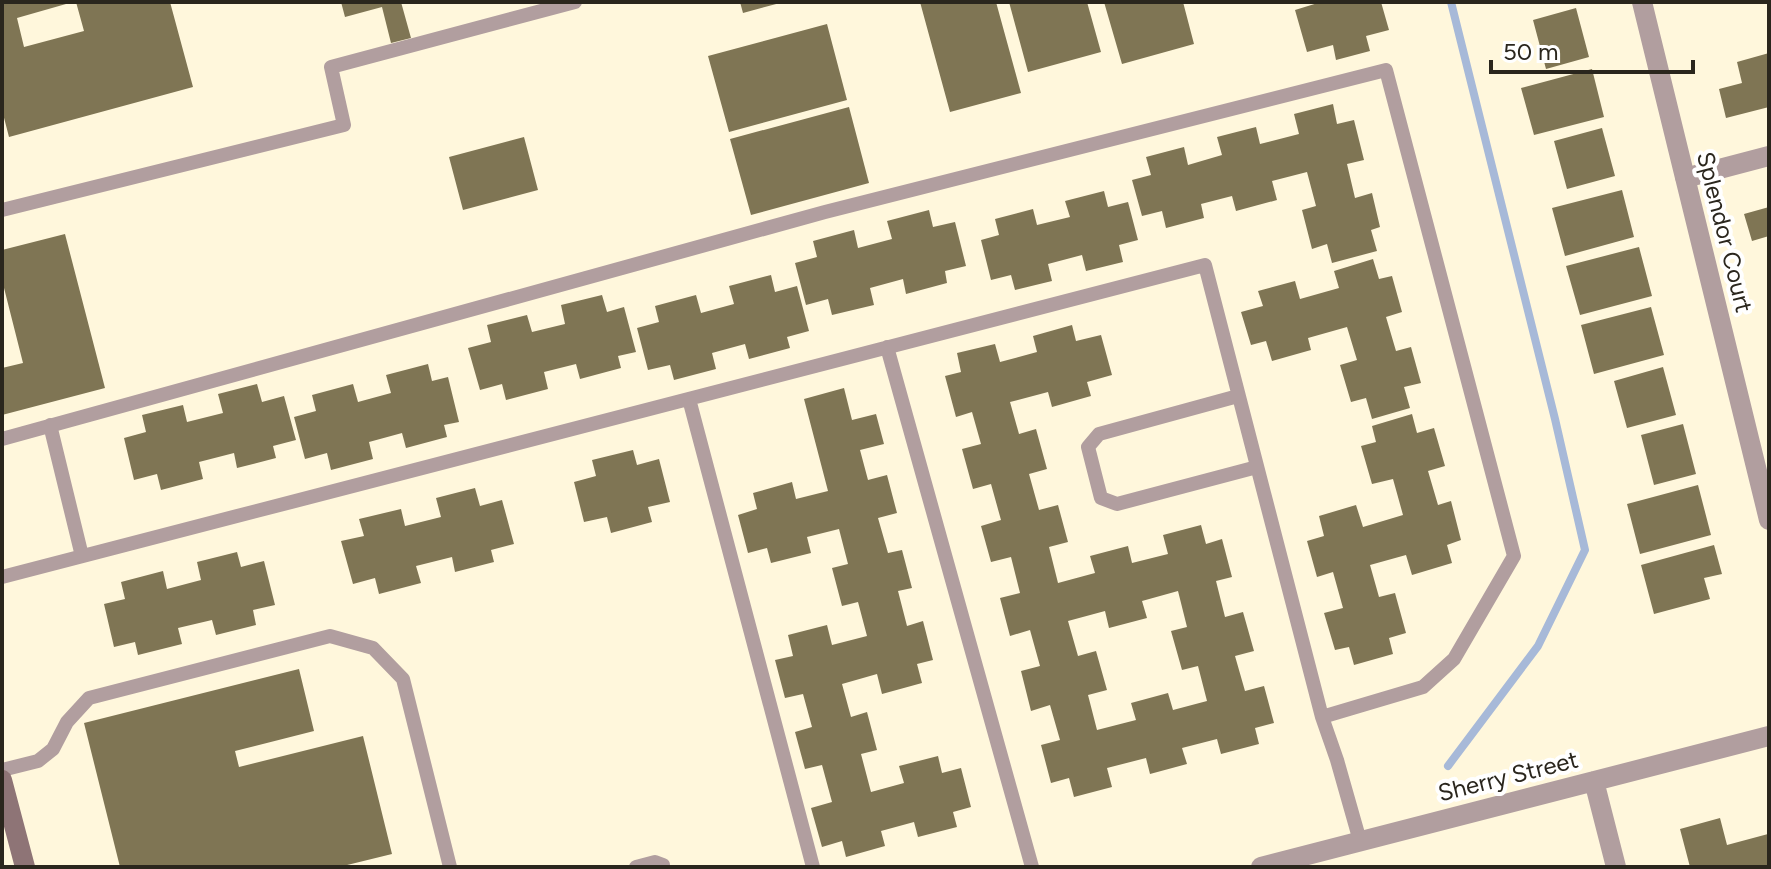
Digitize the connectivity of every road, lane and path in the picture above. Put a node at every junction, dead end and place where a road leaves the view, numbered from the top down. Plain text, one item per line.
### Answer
1 (575, 2) edge
2 (1642, 2) edge
3 (1769, 156) edge
4 (1685, 178) junction
5 (2, 210) edge
6 (887, 347) junction
7 (1238, 396) junction
8 (689, 399) junction
9 (50, 425) junction
10 (2, 439) edge
11 (1257, 467) junction
12 (1769, 520) edge
13 (82, 556) junction
14 (2, 577) edge
15 (1322, 717) junction
16 (1769, 736) edge
17 (2, 770) edge
18 (2, 780) edge
19 (1594, 781) junction
20 (1360, 841) junction
21 (25, 867) edge
22 (450, 867) edge
23 (636, 867) edge
24 (663, 867) edge
25 (813, 867) edge
26 (1032, 867) edge
27 (1261, 867) edge
28 (1616, 867) edge

1 - 5 lane
2 - 4 street, Splendor Court
3 - 4 street
4 - 12 street, Splendor Court
6 - 7 lane
6 - 8 lane
6 - 26 lane
7 - 11 lane
7 - 11 lane
8 - 13 lane
8 - 25 lane
9 - 10 lane
9 - 13 lane
9 - 15 lane
11 - 15 lane
13 - 14 lane
15 - 20 lane
16 - 19 street, Sherry Street
17 - 22 lane
18 - 21 main road
19 - 20 street, Sherry Street
19 - 28 street
20 - 27 street, Sherry Street
23 - 24 lane

